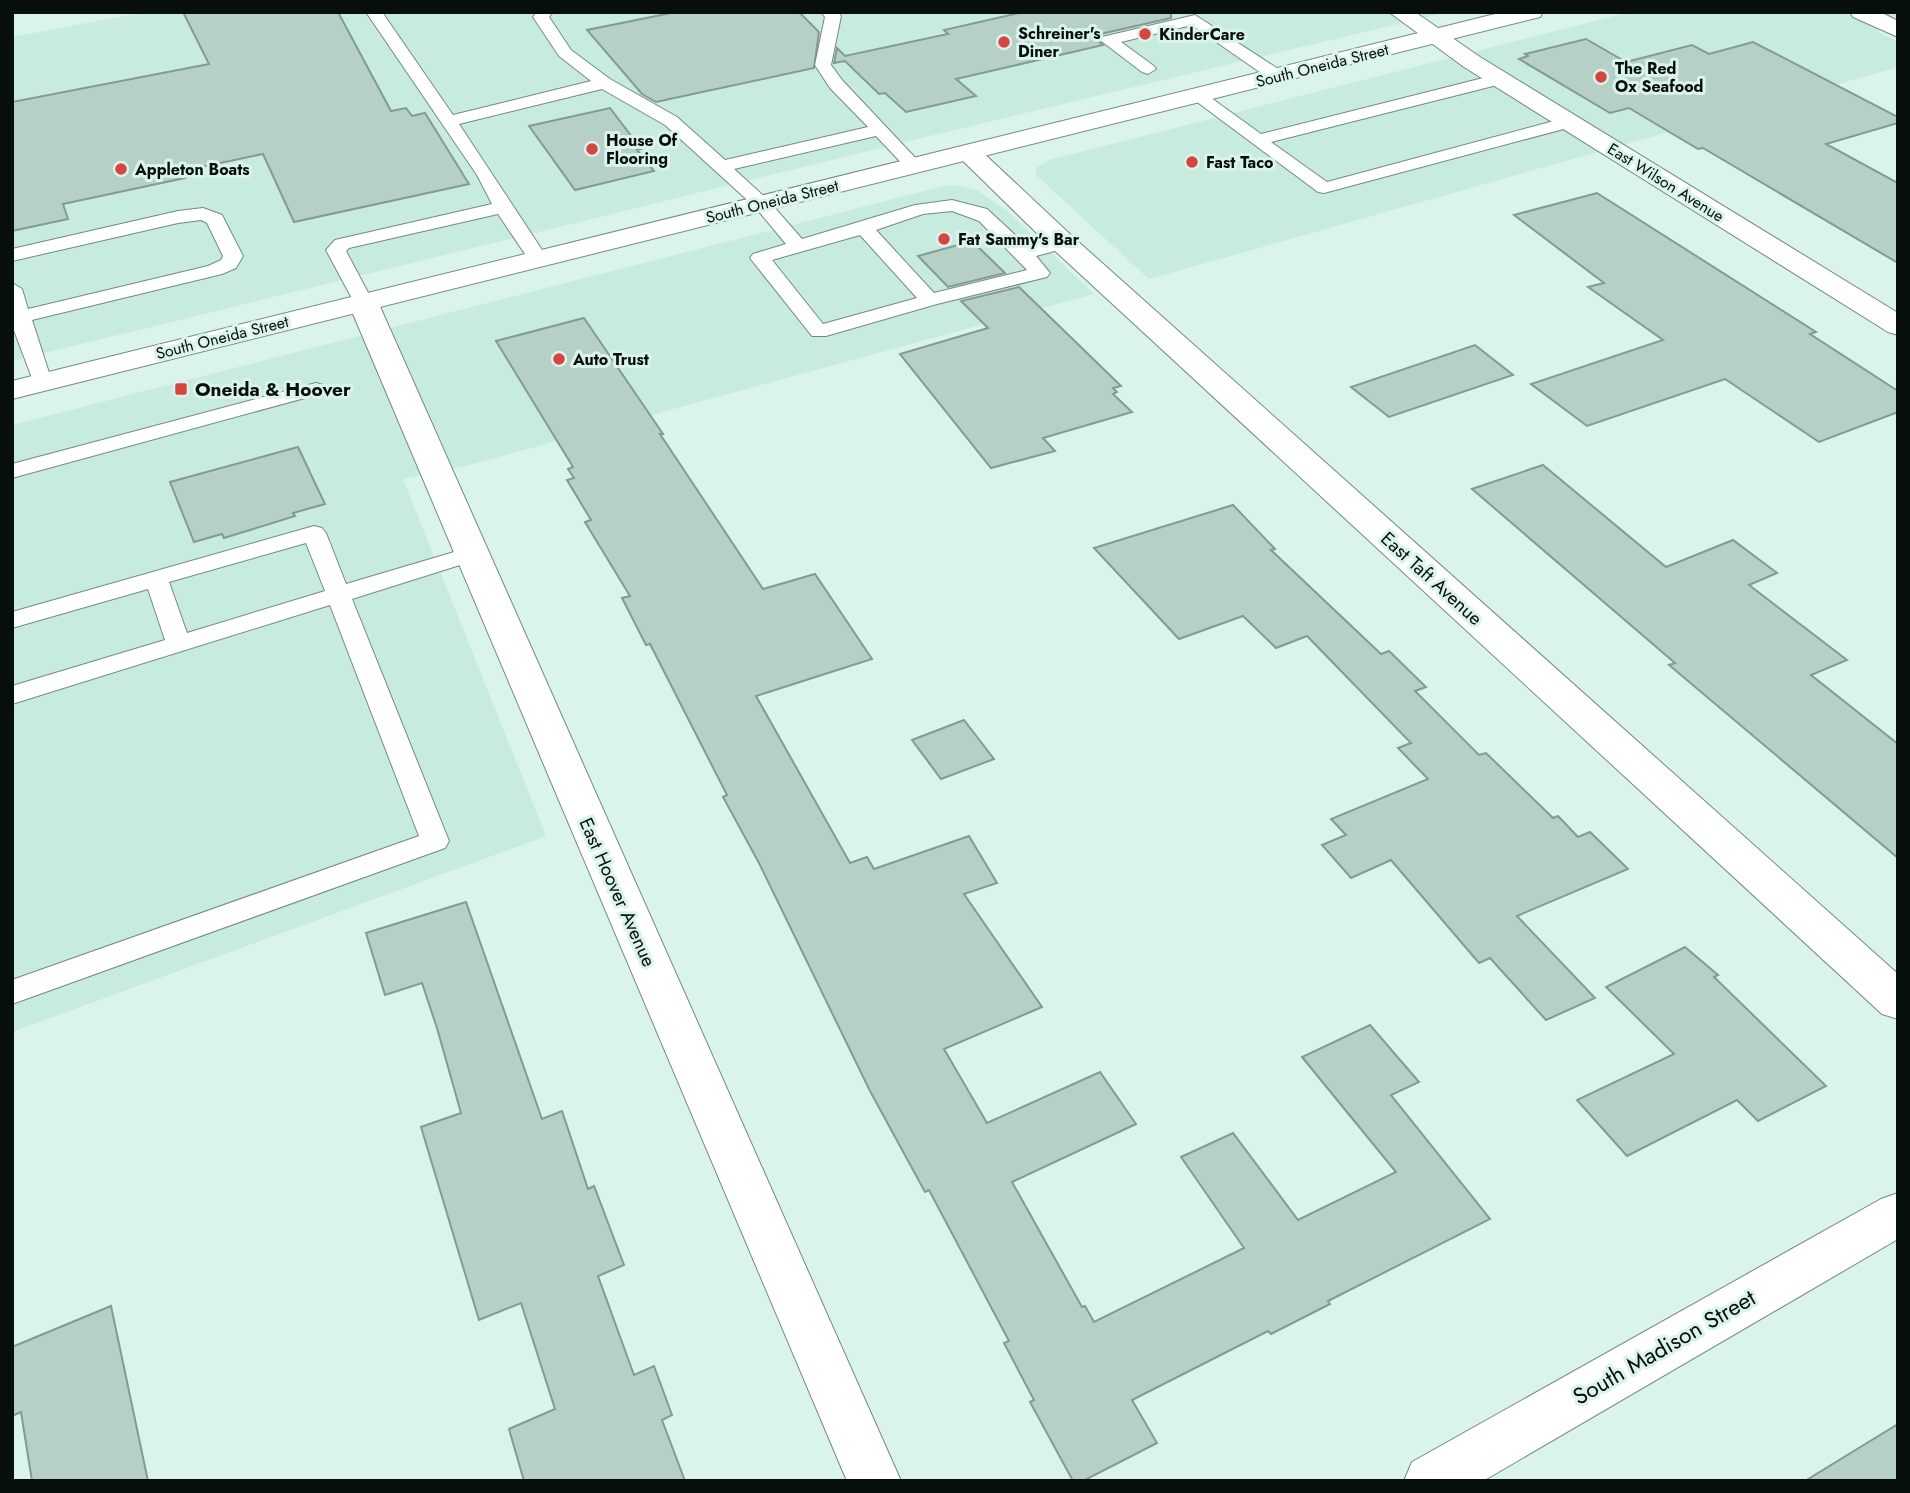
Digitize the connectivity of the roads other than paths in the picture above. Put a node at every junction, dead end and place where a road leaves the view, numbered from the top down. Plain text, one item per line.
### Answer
1 (374, 12) edge
2 (545, 12) edge
3 (829, 12) edge
4 (1400, 12) edge
5 (1532, 12) edge
6 (1861, 12) edge
7 (1898, 30) edge
8 (1436, 36) junction
9 (1148, 69) dead end
10 (1277, 76) junction
11 (1499, 79) junction
12 (604, 83) junction
13 (1197, 96) junction
14 (449, 121) junction
15 (1569, 122) junction
16 (878, 130) junction
17 (1257, 140) junction
18 (969, 153) junction
19 (723, 166) junction
20 (914, 166) junction
21 (762, 204) junction
22 (503, 207) junction
23 (864, 228) junction
24 (1063, 243) junction
25 (798, 246) junction
26 (1024, 254) junction
27 (12, 255) edge
28 (538, 259) junction
29 (12, 289) edge
30 (930, 300) junction
31 (363, 302) junction
32 (17, 318) edge
33 (1898, 326) edge
34 (42, 382) junction
35 (316, 389) dead end
36 (12, 390) edge
37 (12, 471) edge
38 (471, 554) junction
39 (156, 578) junction
40 (339, 594) junction
41 (12, 620) edge
42 (178, 643) junction
43 (12, 695) edge
44 (12, 992) edge
45 (1898, 1001) edge
46 (1898, 1214) edge
47 (874, 1481) edge
48 (1431, 1481) edge

1 - 14 lane
2 - 12 lane
3 - 16 lane
4 - 8 street, East Wilson Avenue
5 - 8 street, South Oneida Street
6 - 7 street
8 - 10 street, South Oneida Street
8 - 11 street, East Wilson Avenue
9 - 10 lane
10 - 13 street, South Oneida Street
11 - 15 street, East Wilson Avenue
11 - 17 lane
12 - 14 lane
12 - 19 lane
13 - 17 lane
13 - 18 street, South Oneida Street
14 - 22 lane
15 - 17 lane
15 - 33 street, East Wilson Avenue
16 - 19 lane
16 - 20 lane
18 - 20 street, South Oneida Street
18 - 24 street, East Taft Avenue
19 - 21 lane
20 - 21 street, South Oneida Street
21 - 25 lane
21 - 28 street, South Oneida Street
22 - 28 lane
22 - 31 lane
23 - 25 lane
23 - 26 lane
23 - 30 lane
24 - 26 lane
24 - 45 street, East Taft Avenue
25 - 30 lane
26 - 30 lane
27 - 32 lane
28 - 31 street, South Oneida Street
29 - 32 lane
31 - 34 street, South Oneida Street
31 - 38 street, East Hoover Avenue
32 - 34 lane
34 - 36 street, South Oneida Street
35 - 37 lane
38 - 40 lane
38 - 47 street, East Hoover Avenue
39 - 40 lane
39 - 41 lane
39 - 42 lane
40 - 42 lane
40 - 44 lane
42 - 43 lane
46 - 48 street, South Madison Street

